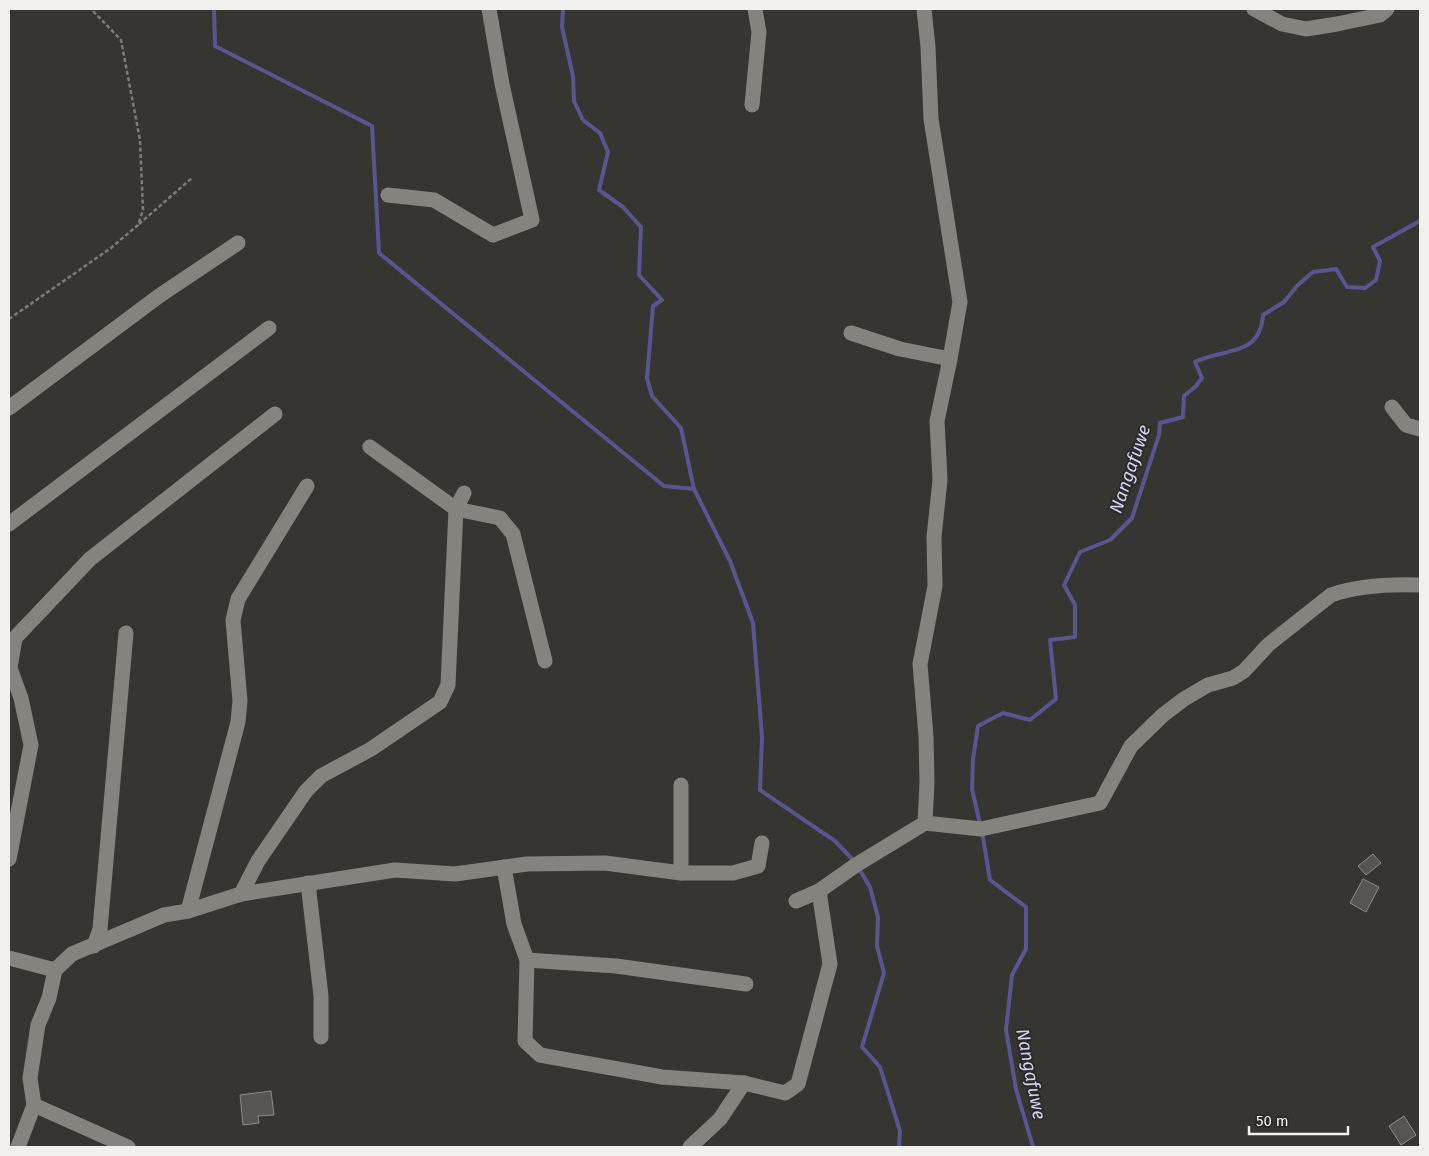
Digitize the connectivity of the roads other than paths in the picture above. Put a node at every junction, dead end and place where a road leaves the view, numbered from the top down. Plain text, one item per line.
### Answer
1 (489, 9) edge
2 (755, 9) edge
3 (924, 9) edge
4 (1254, 9) edge
5 (1387, 9) edge
6 (752, 105) dead end
7 (388, 195) dead end
8 (238, 243) dead end
9 (269, 328) dead end
10 (851, 333) dead end
11 (950, 359) junction
12 (1392, 407) dead end
13 (9, 408) edge
14 (275, 414) dead end
15 (1420, 429) edge
16 (370, 447) dead end
17 (307, 486) dead end
18 (464, 493) dead end
19 (456, 508) junction
20 (9, 524) edge
21 (1420, 585) edge
22 (126, 633) dead end
23 (545, 661) dead end
24 (681, 785) dead end
25 (925, 823) junction
26 (762, 843) dead end
27 (9, 860) edge
28 (504, 867) junction
29 (681, 873) junction
30 (308, 883) junction
31 (819, 891) junction
32 (241, 894) junction
33 (796, 901) dead end
34 (188, 911) junction
35 (94, 946) junction
36 (9, 958) edge
37 (527, 960) junction
38 (55, 970) junction
39 (746, 984) dead end
40 (321, 1037) dead end
41 (744, 1083) junction
42 (34, 1105) junction
43 (18, 1147) edge
44 (128, 1147) edge
45 (690, 1147) edge

1 - 7 street
2 - 6 street
3 - 11 street
4 - 5 street
8 - 13 street
9 - 20 street
10 - 11 street
11 - 25 street
12 - 15 street
14 - 27 street
16 - 19 street
17 - 34 street
18 - 19 street
19 - 23 street
19 - 32 street
21 - 25 street
22 - 35 street
24 - 29 street
25 - 31 street
26 - 29 street
28 - 29 street
28 - 30 street
28 - 37 street
30 - 32 street
30 - 40 street
31 - 33 street
31 - 41 street
32 - 34 street
34 - 35 street
35 - 38 street
36 - 38 street
37 - 39 street
37 - 41 street
38 - 42 street
41 - 45 street
42 - 43 street
42 - 44 street

